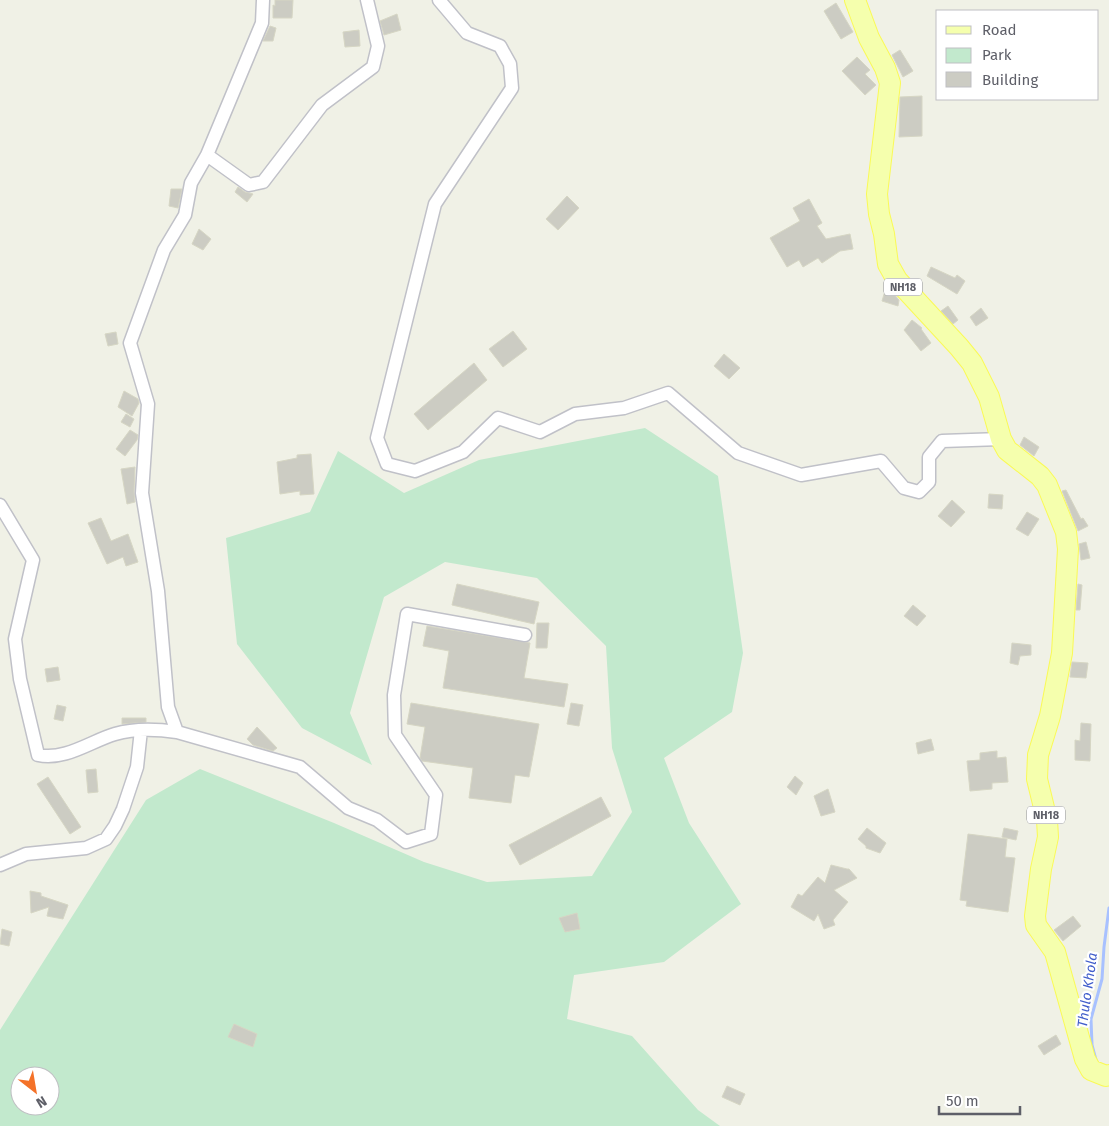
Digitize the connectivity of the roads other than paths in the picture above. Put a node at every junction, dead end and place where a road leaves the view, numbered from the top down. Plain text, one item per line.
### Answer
1 (264, 0) edge
2 (367, 0) edge
3 (439, 0) edge
4 (855, 0) edge
5 (207, 155) junction
6 (1001, 439) junction
7 (0, 505) edge
8 (526, 635) dead end
9 (142, 730) junction
10 (177, 732) junction
11 (0, 865) edge
12 (1109, 1075) edge

1 - 5 street
2 - 5 street
3 - 6 street
4 - 6 main road, NH18
5 - 10 street
6 - 12 main road, NH18
7 - 9 street
8 - 10 street
9 - 10 street
9 - 11 street

